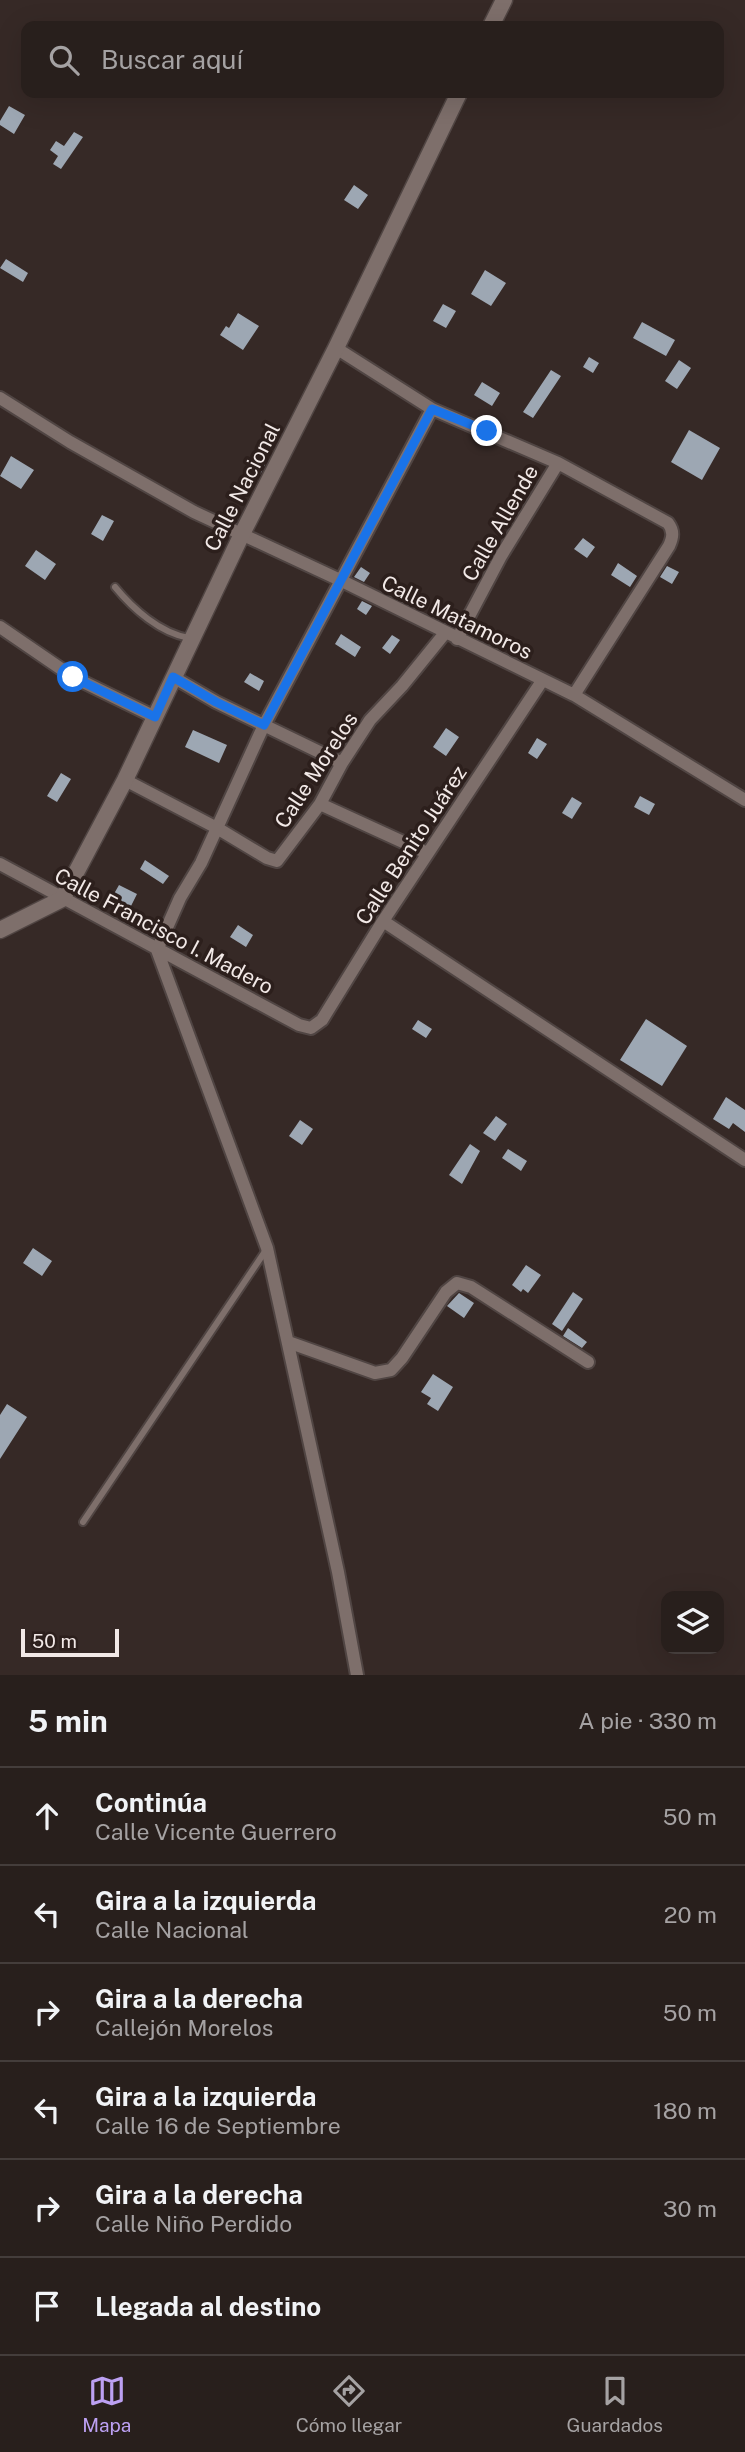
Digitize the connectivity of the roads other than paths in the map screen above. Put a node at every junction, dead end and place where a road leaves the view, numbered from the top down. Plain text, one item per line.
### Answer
1 (504, 0) edge
2 (494, 21) edge
3 (457, 98) edge
4 (335, 348) junction
5 (0, 398) edge
6 (432, 409) junction
7 (558, 463) junction
8 (242, 534) junction
9 (340, 580) junction
10 (115, 587) dead end
11 (0, 627) edge
12 (451, 636) junction
13 (191, 638) junction
14 (173, 677) junction
15 (542, 681) junction
16 (574, 695) junction
17 (155, 717) junction
18 (264, 725) junction
19 (342, 763) junction
20 (125, 780) junction
21 (745, 800) edge
22 (320, 804) junction
23 (217, 828) junction
24 (427, 853) junction
25 (0, 864) edge
26 (62, 899) junction
27 (383, 921) junction
28 (0, 930) edge
29 (157, 950) junction
30 (311, 1028) joint
31 (745, 1160) edge
32 (267, 1248) junction
33 (288, 1342) junction
34 (587, 1362) dead end
35 (83, 1522) dead end
36 (357, 1675) edge

1 - 2 street
3 - 4 street, Calle Nacional
4 - 6 street
4 - 8 street, Calle Nacional
5 - 8 street, Calle Matamoros
6 - 7 street
6 - 9 street
7 - 12 street, Calle Allende
7 - 16 street
8 - 9 street, Calle Matamoros
8 - 13 street, Calle Nacional
9 - 12 street, Calle Matamoros
9 - 18 street
10 - 13 lane
11 - 17 street
12 - 15 street, Calle Matamoros
12 - 19 street, Calle Morelos
13 - 14 street, Calle Nacional
14 - 17 street, Calle Nacional
14 - 18 street
15 - 16 street, Calle Matamoros
15 - 24 street, Calle Benito Juárez
16 - 21 street, Calle Matamoros
17 - 20 street, Calle Nacional
18 - 19 street
18 - 23 street
19 - 22 street, Calle Morelos
20 - 23 street, Calle Morelos
20 - 26 street, Calle Nacional
22 - 23 street, Calle Morelos
22 - 24 street
23 - 29 street
24 - 27 street, Calle Benito Juárez
25 - 26 street, Calle Francisco I. Madero
26 - 28 street
26 - 29 street, Calle Francisco I. Madero
27 - 30 street, Calle Benito Juárez
27 - 31 street
29 - 30 street, Calle Francisco I. Madero
29 - 32 street
32 - 33 street
32 - 35 lane
33 - 34 street
33 - 36 street

